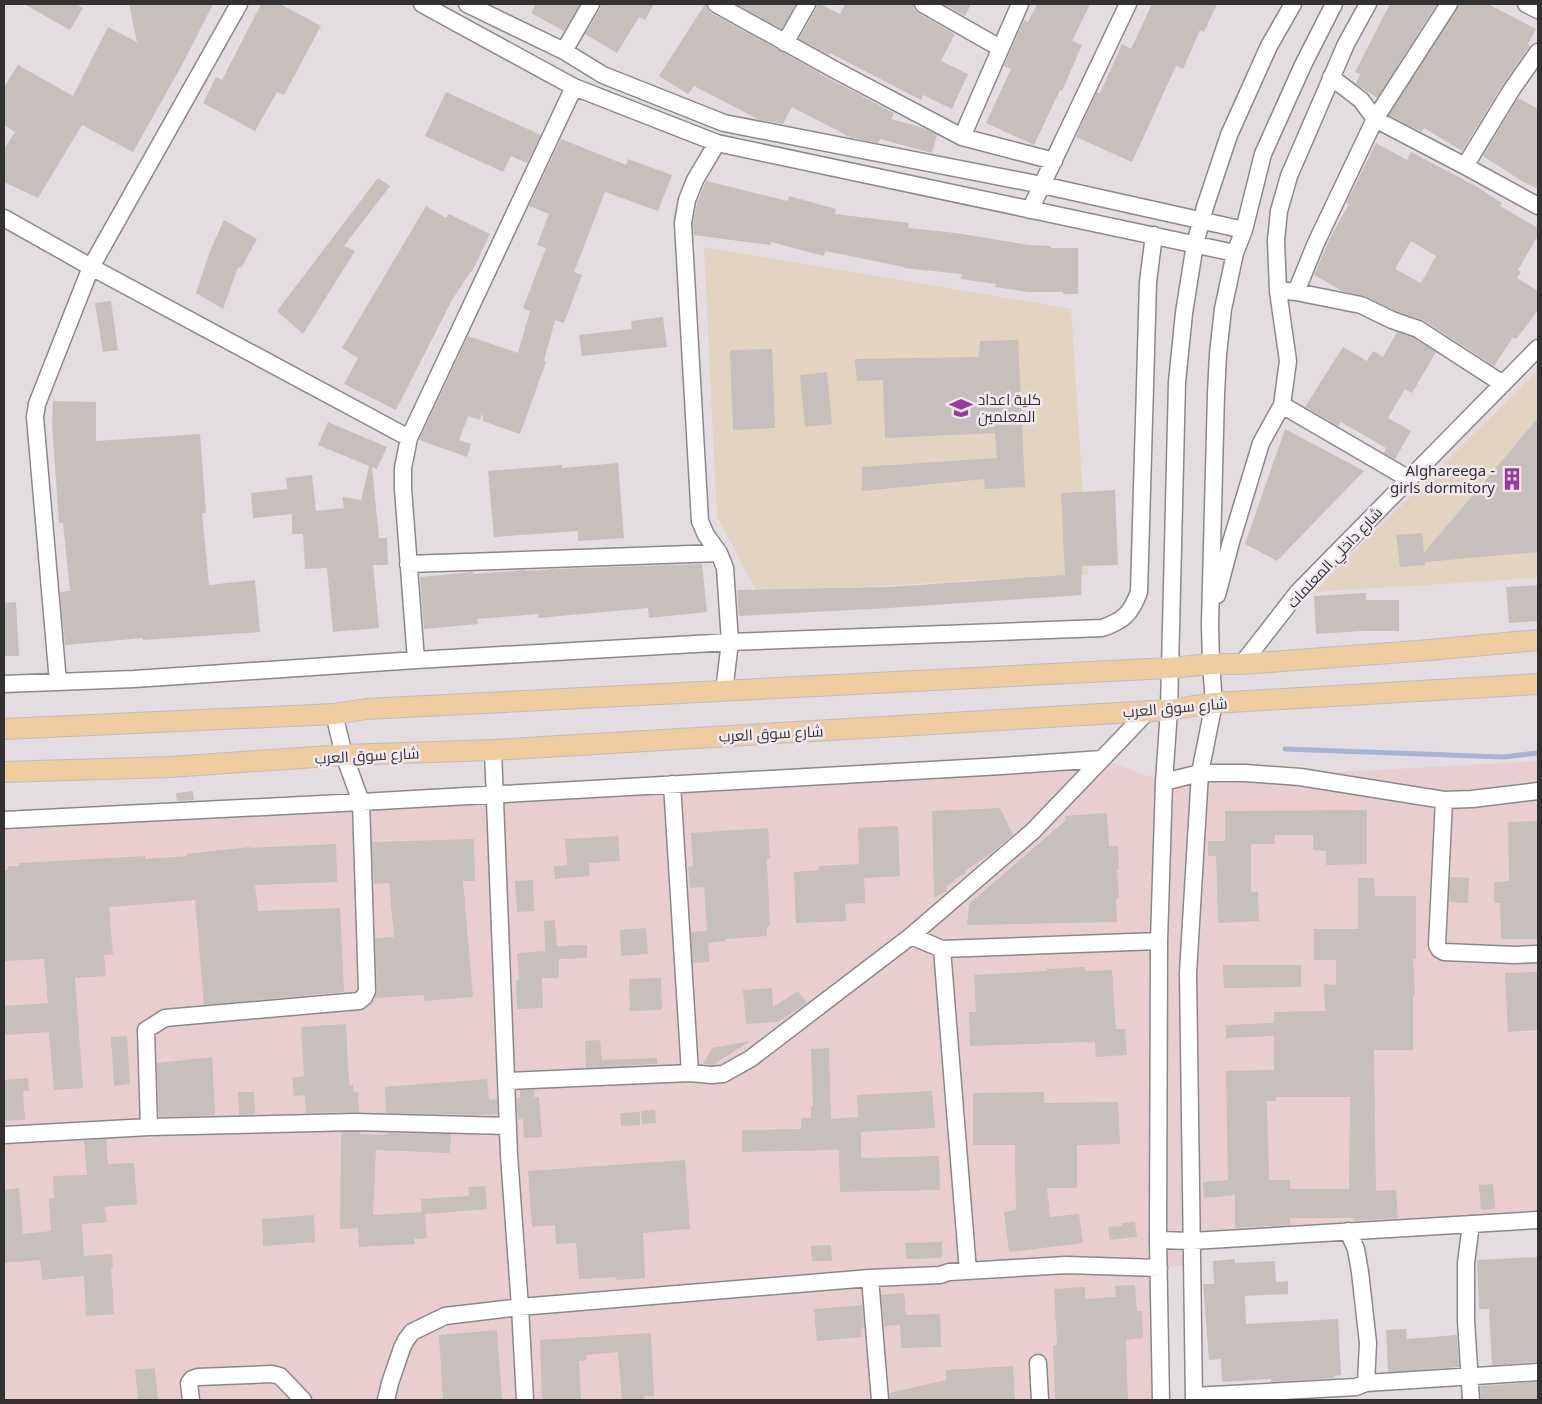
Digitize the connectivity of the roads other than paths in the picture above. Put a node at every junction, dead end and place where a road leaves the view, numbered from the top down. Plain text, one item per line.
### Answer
1 (239, 4) edge
2 (422, 4) edge
3 (467, 4) edge
4 (591, 4) edge
5 (716, 4) edge
6 (808, 4) edge
7 (923, 4) edge
8 (1020, 4) edge
9 (1128, 4) edge
10 (1292, 4) edge
11 (1334, 4) edge
12 (1368, 4) edge
13 (1449, 4) edge
14 (1526, 4) edge
15 (1538, 10) edge
16 (784, 43) junction
17 (1000, 48) junction
18 (564, 51) junction
19 (1538, 52) edge
20 (1331, 77) junction
21 (574, 87) junction
22 (633, 87) junction
23 (624, 106) junction
24 (1375, 119) junction
25 (962, 137) junction
26 (717, 143) junction
27 (1054, 161) junction
28 (1465, 166) junction
29 (1042, 185) junction
30 (1538, 206) edge
31 (1030, 210) junction
32 (4, 218) edge
33 (1201, 222) junction
34 (1244, 230) junction
35 (1154, 235) junction
36 (1195, 244) junction
37 (1235, 253) junction
38 (91, 267) junction
39 (1278, 291) junction
40 (1296, 292) junction
41 (1538, 348) edge
42 (1503, 384) junction
43 (1282, 405) junction
44 (409, 438) junction
45 (1409, 479) junction
46 (719, 553) junction
47 (408, 564) junction
48 (1210, 624) junction
49 (1538, 640) edge
50 (730, 642) junction
51 (416, 660) junction
52 (1211, 664) junction
53 (1242, 664) junction
54 (1169, 668) junction
55 (58, 682) junction
56 (4, 684) edge
57 (1538, 684) edge
58 (724, 691) junction
59 (1214, 703) junction
60 (1159, 710) junction
61 (334, 714) junction
62 (4, 729) edge
63 (493, 750) junction
64 (344, 755) junction
65 (1102, 759) junction
66 (4, 772) edge
67 (1200, 773) junction
68 (1164, 782) junction
69 (672, 784) junction
70 (1538, 791) edge
71 (495, 794) junction
72 (1444, 800) junction
73 (361, 802) junction
74 (4, 820) edge
75 (911, 936) junction
76 (1159, 941) junction
77 (942, 949) junction
78 (1538, 954) edge
79 (690, 1073) junction
80 (506, 1081) junction
81 (508, 1126) junction
82 (149, 1127) junction
83 (4, 1135) edge
84 (1538, 1220) edge
85 (1471, 1224) junction
86 (1348, 1232) junction
87 (1158, 1240) junction
88 (1192, 1241) junction
89 (1159, 1268) junction
90 (968, 1271) junction
91 (870, 1278) junction
92 (520, 1306) junction
93 (1038, 1364) dead end
94 (1538, 1372) edge
95 (1470, 1376) junction
96 (1359, 1390) edge
97 (1194, 1398) edge
98 (191, 1400) edge
99 (303, 1400) edge
100 (386, 1400) edge
101 (525, 1400) edge
102 (880, 1400) edge
103 (1040, 1400) edge
104 (1161, 1400) edge
105 (1471, 1400) edge

1 - 38 street
2 - 21 street
3 - 18 street
4 - 18 street
5 - 16 street
6 - 16 street
7 - 17 street
8 - 17 street
9 - 27 street
10 - 33 street
11 - 34 street
12 - 20 street
13 - 24 street
14 - 15 street
16 - 25 street
17 - 25 street
18 - 22 street
19 - 28 street
20 - 24 street
20 - 39 street
21 - 23 street
21 - 44 street
22 - 23 street
22 - 29 street
23 - 26 street
24 - 28 street
24 - 40 street
25 - 27 street
26 - 31 street
26 - 46 street
27 - 29 street
28 - 30 street
29 - 31 street
29 - 33 street
31 - 35 street
32 - 38 street
33 - 34 street
33 - 36 street
34 - 37 street
35 - 36 street
35 - 50 street
36 - 37 street
36 - 54 street
37 - 48 street
38 - 44 street
38 - 55 street
39 - 40 street
39 - 43 street
40 - 42 street
41 - 42 street, شارع داخلي المعلمات
42 - 45 street, شارع داخلي المعلمات
43 - 45 street
43 - 48 street
44 - 47 street
45 - 53 street, شارع داخلي المعلمات
46 - 47 street
46 - 50 street
47 - 51 street
48 - 52 street
49 - 53 main road
50 - 51 street
50 - 58 street
51 - 55 street
52 - 53 main road
52 - 54 main road
52 - 59 street
54 - 58 main road
54 - 60 street
55 - 56 street
57 - 59 main road, شارع سوق العرب
58 - 61 main road
59 - 60 main road, شارع سوق العرب
59 - 67 street
60 - 63 main road, شارع سوق العرب
60 - 65 street
60 - 68 street
61 - 62 main road
61 - 64 street
63 - 64 main road, شارع سوق العرب
63 - 71 street
64 - 66 main road, شارع سوق العرب
64 - 73 street
65 - 69 street
65 - 75 street
67 - 68 street
67 - 72 street
67 - 88 street
68 - 76 street
69 - 71 street
69 - 79 street
70 - 72 street
71 - 73 street
71 - 80 street
72 - 78 street
73 - 74 street
73 - 82 street
75 - 77 street
75 - 79 street
76 - 77 street
76 - 87 street
77 - 90 street
79 - 80 street
80 - 81 street
81 - 82 street
81 - 92 street
82 - 83 street
84 - 85 street
85 - 86 street
85 - 95 street
86 - 88 street
86 - 96 street
87 - 88 street
87 - 89 street
88 - 97 street
89 - 90 street
89 - 104 street
90 - 91 street
91 - 92 street
91 - 102 street
92 - 100 street
92 - 101 street
93 - 103 street
94 - 95 street
95 - 96 street
95 - 105 street
96 - 97 street
98 - 99 street

